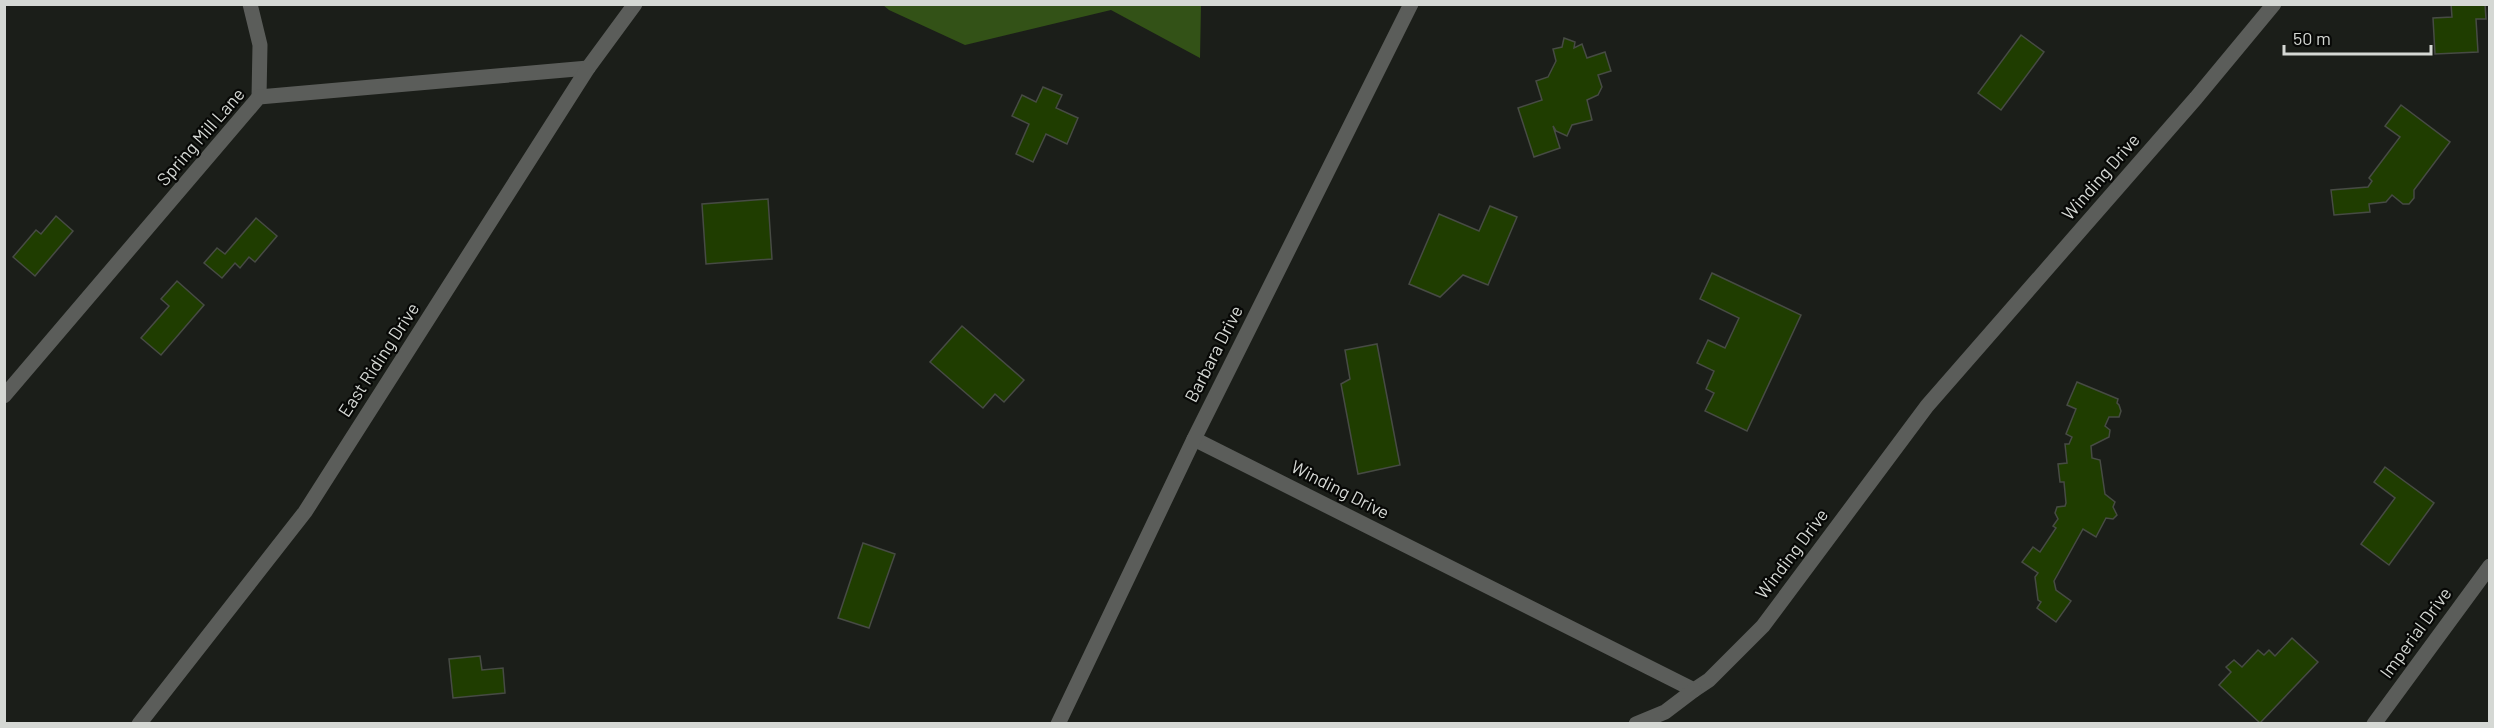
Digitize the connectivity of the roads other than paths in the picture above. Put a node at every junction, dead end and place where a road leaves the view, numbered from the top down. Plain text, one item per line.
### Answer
1 (249, 4) edge
2 (634, 4) edge
3 (1411, 4) edge
4 (2274, 4) edge
5 (588, 68) junction
6 (259, 97) junction
7 (4, 396) edge
8 (1194, 439) junction
9 (2490, 566) edge
10 (1694, 690) junction
11 (139, 723) edge
12 (1058, 723) edge
13 (1636, 723) edge
14 (2374, 723) edge

1 - 6 street
2 - 5 street, East Riding Drive
3 - 8 street, Barbara Drive
4 - 10 street, Winding Drive
5 - 6 street, Spring Mill Lane
5 - 11 street, East Riding Drive
6 - 7 street, Spring Mill Lane
8 - 10 street, Winding Drive
8 - 12 street, Barbara Drive
9 - 14 street, Imperial Drive
10 - 13 street

